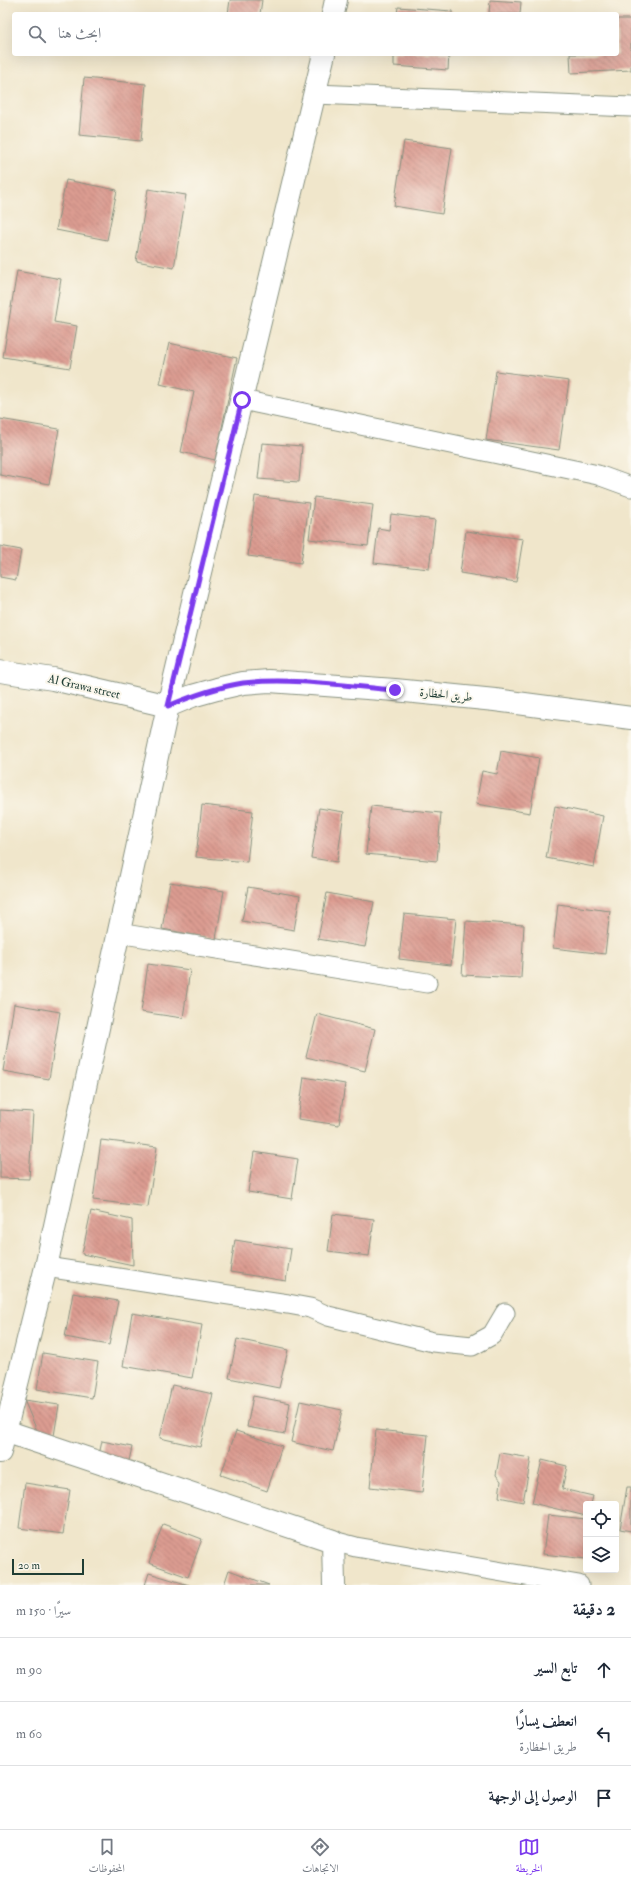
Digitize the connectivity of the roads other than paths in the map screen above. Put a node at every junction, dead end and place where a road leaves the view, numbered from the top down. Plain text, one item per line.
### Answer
1 (336, 0) edge
2 (333, 12) edge
3 (324, 56) edge
4 (315, 94) junction
5 (631, 107) edge
6 (242, 400) junction
7 (631, 487) edge
8 (0, 671) edge
9 (168, 706) junction
10 (631, 718) edge
11 (118, 934) junction
12 (427, 983) dead end
13 (46, 1267) junction
14 (505, 1313) dead end
15 (2, 1442) edge
16 (333, 1541) junction
17 (334, 1585) edge
18 (579, 1585) edge

1 - 2 street
3 - 4 street
4 - 5 street
4 - 6 street
6 - 7 street
6 - 9 street
8 - 9 street, Al Grawa street
9 - 10 street, طريق الحظارة
9 - 11 street
11 - 12 street
11 - 13 street
13 - 14 street
13 - 15 street
15 - 16 street
16 - 17 street
16 - 18 street

